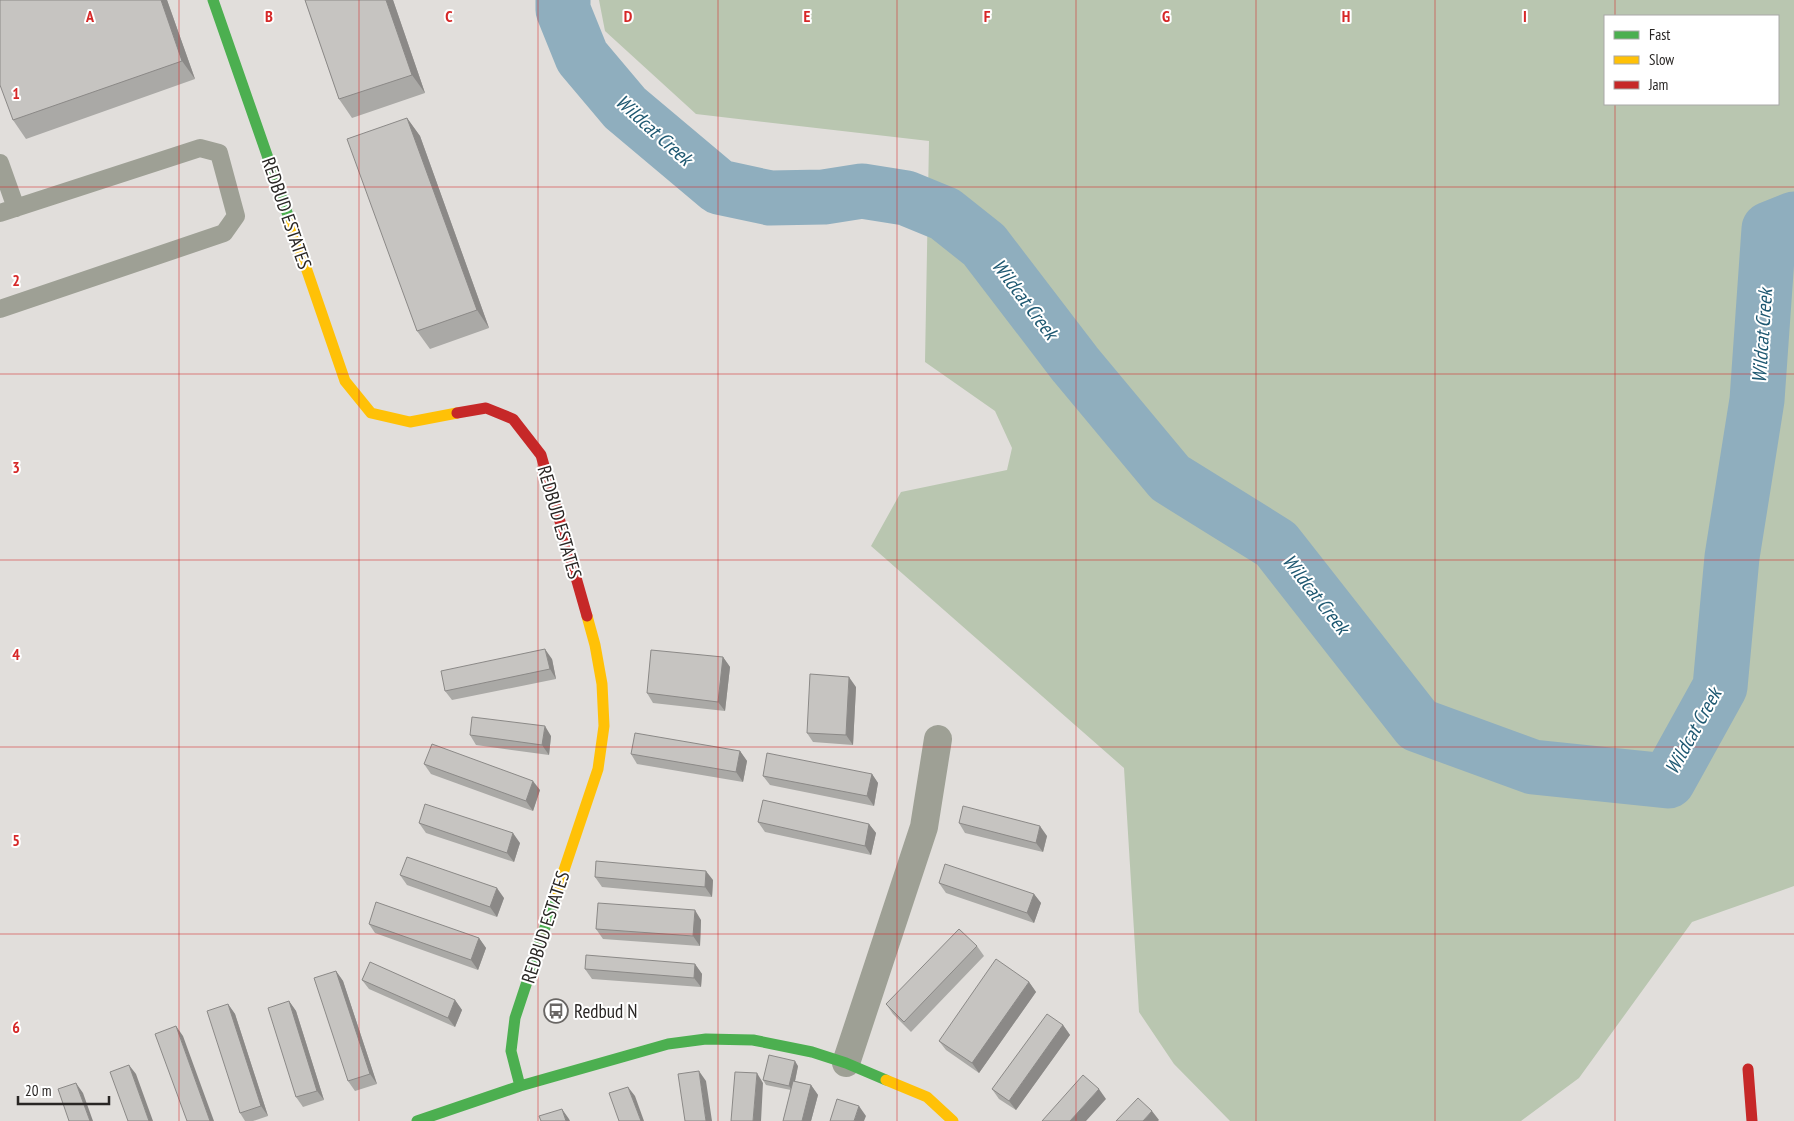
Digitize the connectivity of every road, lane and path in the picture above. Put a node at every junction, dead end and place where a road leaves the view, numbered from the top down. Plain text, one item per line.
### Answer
1 (213, 0) edge
2 (0, 163) edge
3 (8, 211) edge
4 (0, 309) edge
5 (938, 739) dead end
6 (846, 1063) junction
7 (1748, 1069) dead end
8 (520, 1086) junction
9 (417, 1121) edge
10 (952, 1121) edge
11 (1752, 1121) edge

1 - 8 street, REDBUD ESTATES
2 - 3 lane
3 - 4 lane
5 - 6 street
6 - 8 street
6 - 10 street
7 - 11 street
8 - 9 street

